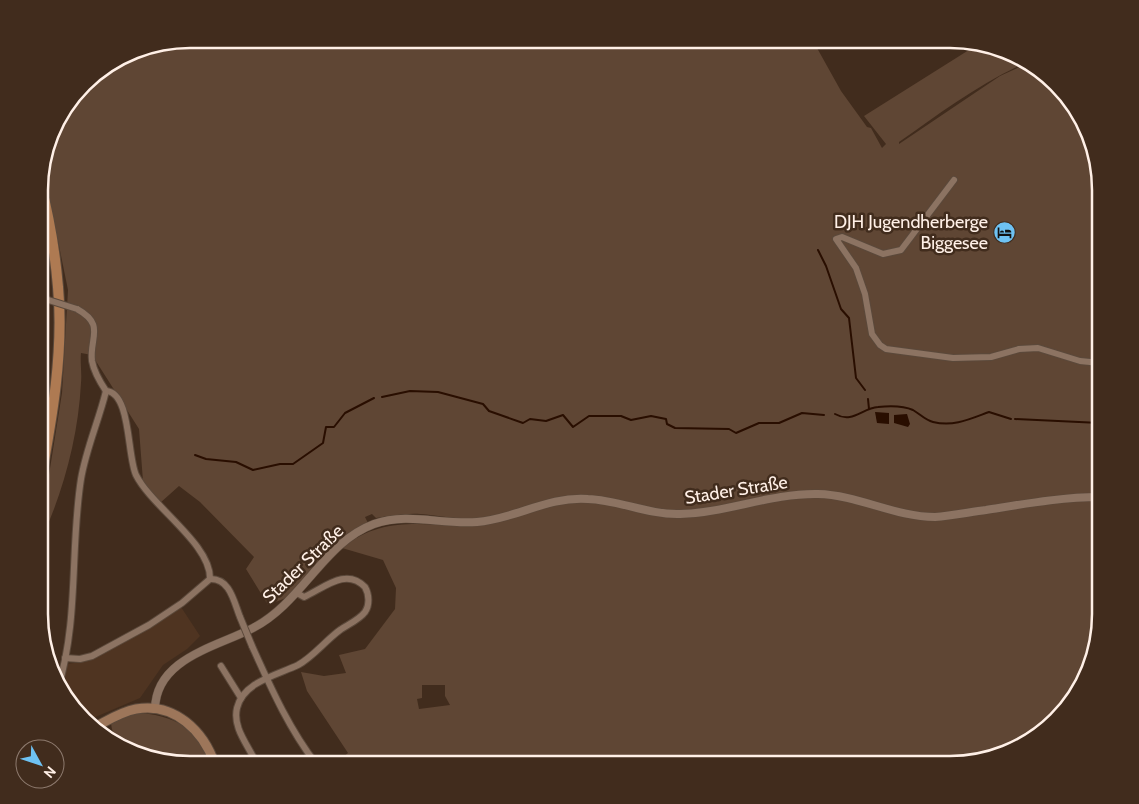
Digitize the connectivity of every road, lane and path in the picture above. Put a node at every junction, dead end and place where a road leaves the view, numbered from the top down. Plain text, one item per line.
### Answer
1 (954, 180) dead end
2 (47, 216) edge
3 (47, 300) edge
4 (1091, 363) edge
5 (106, 391) junction
6 (48, 432) edge
7 (1091, 498) edge
8 (210, 579) junction
9 (297, 593) junction
10 (65, 658) junction
11 (221, 666) dead end
12 (61, 675) edge
13 (266, 678) junction
14 (241, 698) junction
15 (154, 709) junction
16 (100, 725) edge
17 (211, 756) edge
18 (251, 756) edge
19 (311, 756) edge

1 - 4 street
2 - 6 main road
3 - 5 street, bridge
5 - 8 street
5 - 10 street
7 - 9 street, Stader Straße
8 - 10 street
8 - 13 street, bridge
9 - 13 street
9 - 15 street, Stader Straße
10 - 12 street
11 - 14 street
13 - 14 street
13 - 19 street
14 - 18 street
15 - 16 main road
15 - 17 main road

